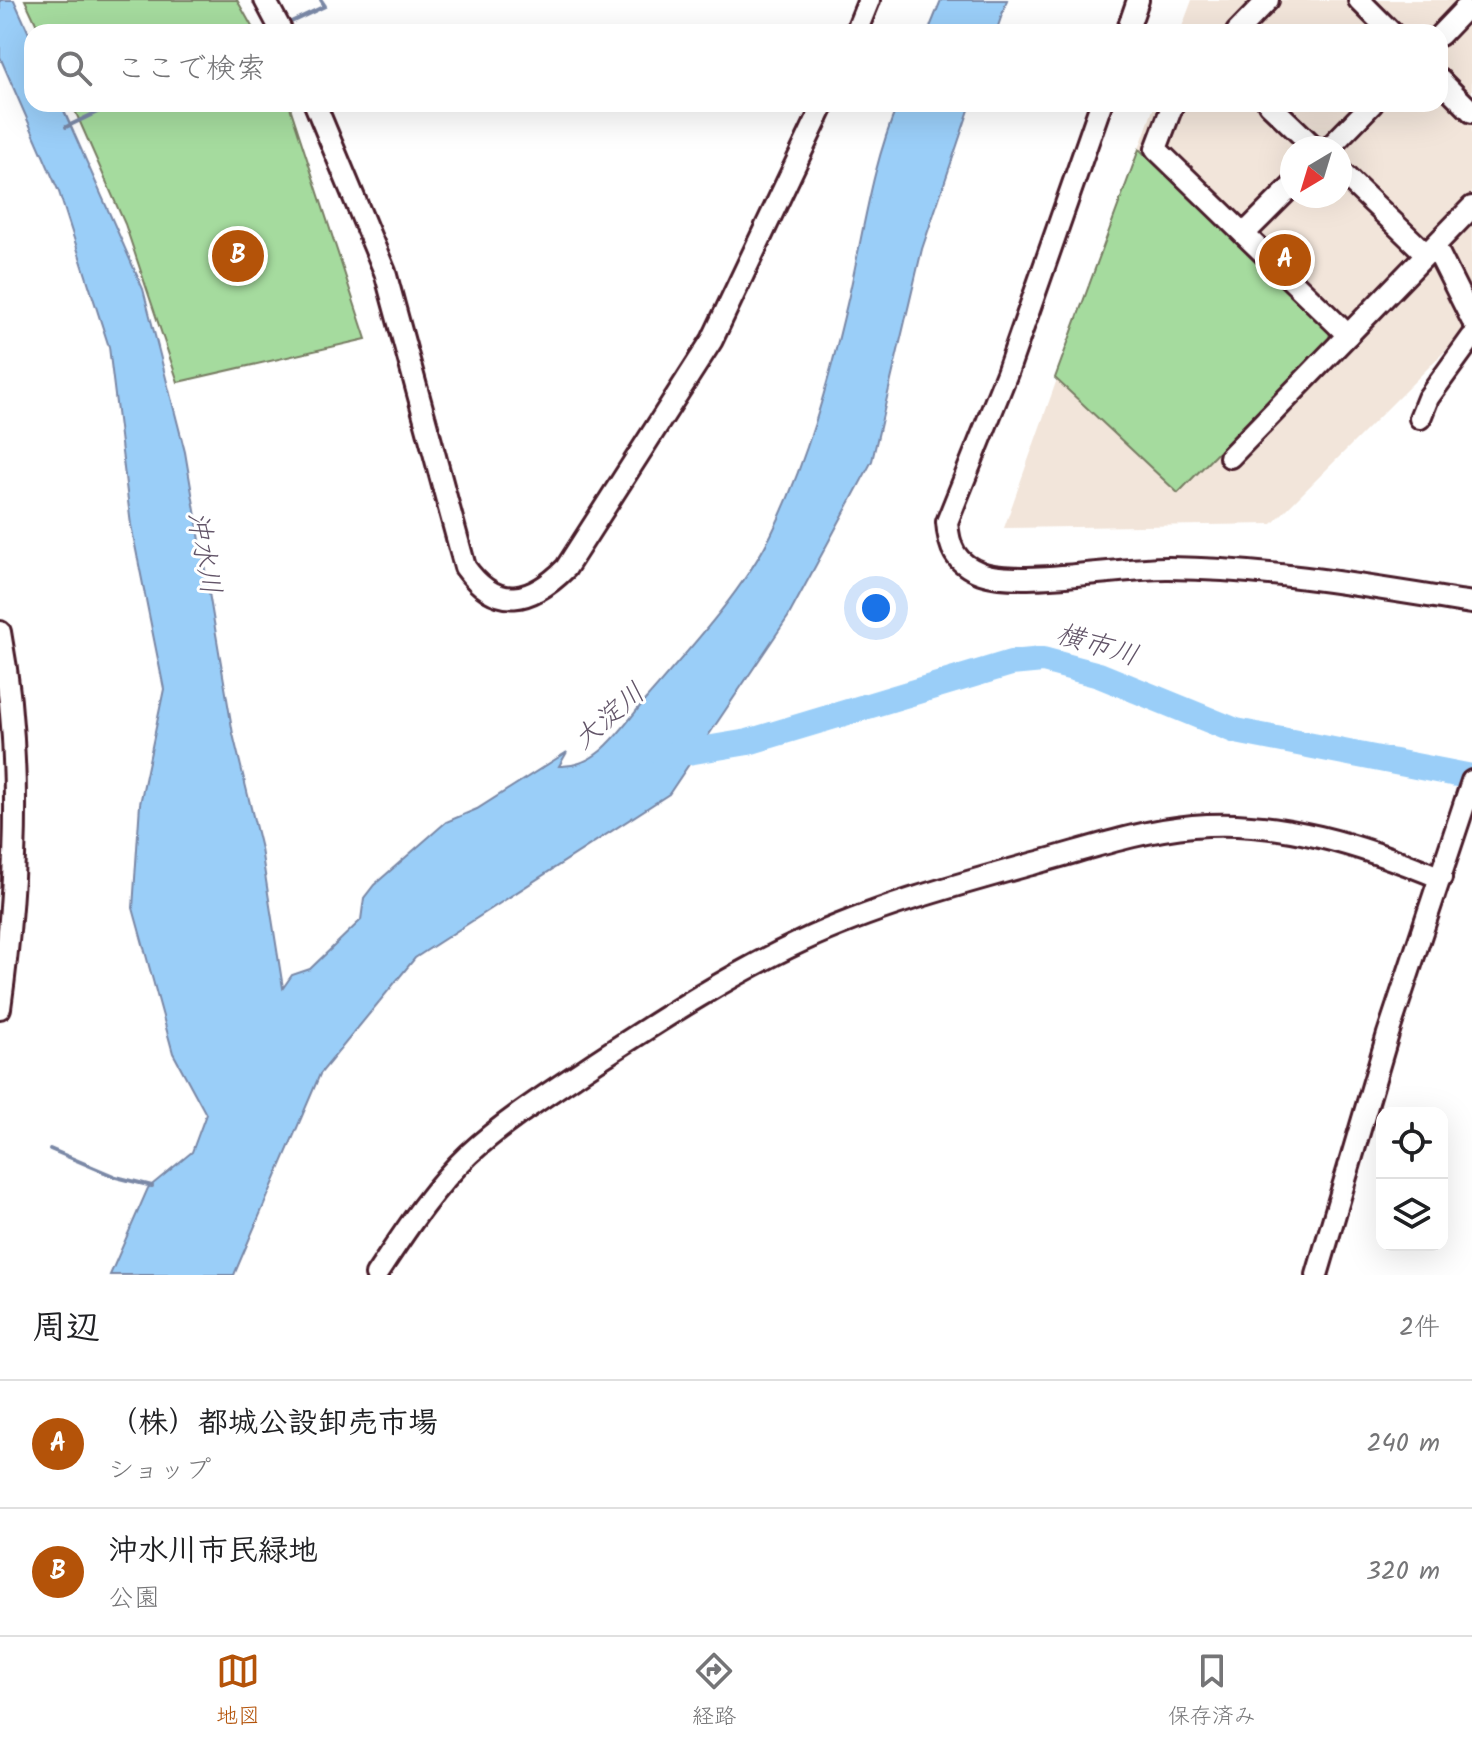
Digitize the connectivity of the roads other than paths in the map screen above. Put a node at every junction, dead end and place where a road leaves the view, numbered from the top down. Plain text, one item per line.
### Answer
1 (265, 0) edge
2 (869, 0) edge
3 (1138, 0) edge
4 (1268, 0) edge
5 (1359, 0) edge
6 (1463, 9) edge
7 (278, 24) edge
8 (859, 24) edge
9 (1130, 24) edge
10 (1245, 24) edge
11 (1383, 24) edge
12 (1448, 26) edge
13 (1448, 88) edge
14 (318, 112) edge
15 (820, 112) edge
16 (1098, 112) edge
17 (1170, 112) edge
18 (1277, 112) edge
19 (1364, 112) edge
20 (1472, 112) edge
21 (1302, 136) edge
22 (1341, 136) edge
23 (1352, 181) edge
24 (1280, 198) edge
25 (1472, 207) edge
26 (1244, 234) junction
27 (1431, 250) junction
28 (1472, 320) edge
29 (1348, 335) junction
30 (1472, 337) edge
31 (1420, 418) dead end
32 (1230, 457) dead end
33 (1472, 603) edge
34 (0, 632) edge
35 (1472, 781) edge
36 (1443, 871) junction
37 (0, 1008) edge
38 (376, 1275) edge
39 (1317, 1275) edge

1 - 7 street
2 - 8 street
3 - 9 street
4 - 10 street
5 - 11 street
6 - 12 street
13 - 20 street
14 - 15 street
16 - 33 street
17 - 26 street
18 - 21 street
19 - 22 street
23 - 27 street
24 - 26 street
25 - 27 street
26 - 29 street
27 - 28 street
27 - 29 street
29 - 32 street
30 - 31 street
34 - 37 street
35 - 36 street
36 - 38 street
36 - 39 street

